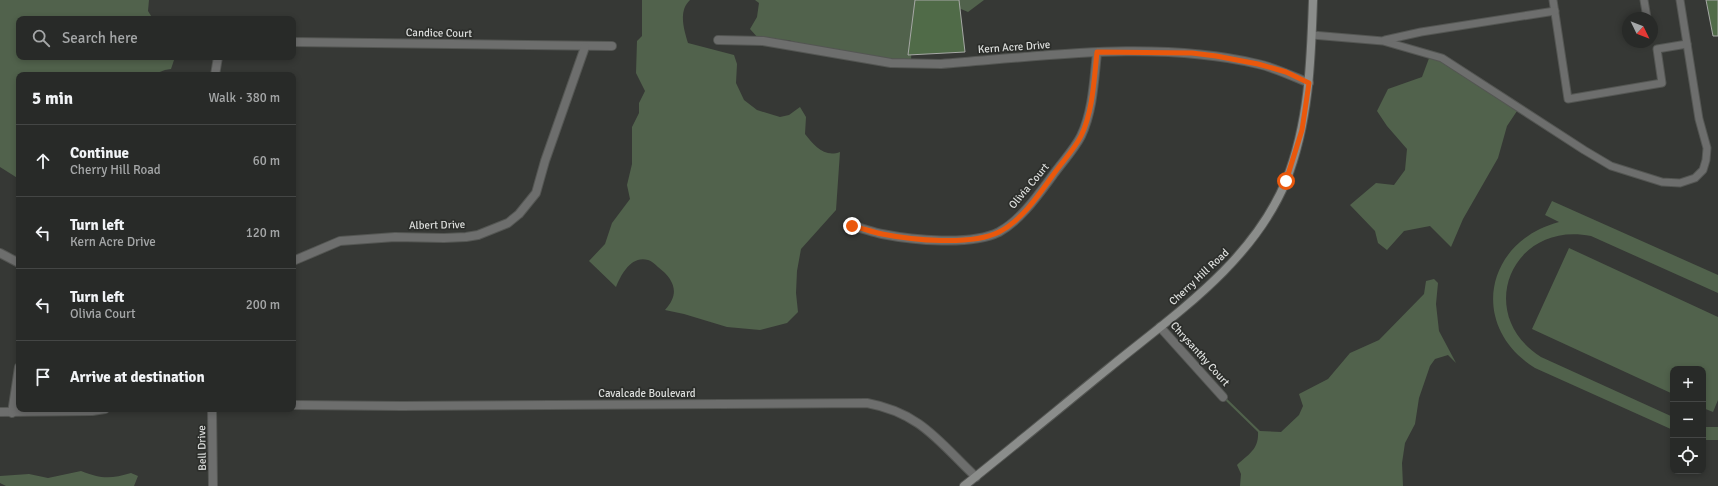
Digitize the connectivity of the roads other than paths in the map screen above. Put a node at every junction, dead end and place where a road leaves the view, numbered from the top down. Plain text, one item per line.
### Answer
1 (1313, 0) edge
2 (1553, 0) edge
3 (1644, 0) edge
4 (1680, 0) edge
5 (1555, 11) junction
6 (1646, 12) edge
7 (1312, 35) junction
8 (718, 40) dead end
9 (1383, 41) junction
10 (296, 42) edge
11 (1687, 44) junction
12 (612, 46) dead end
13 (585, 47) junction
14 (1657, 49) joint
15 (1097, 52) junction
16 (218, 60) edge
17 (216, 72) edge
18 (1309, 83) junction
19 (852, 226) dead end
20 (0, 253) edge
21 (296, 260) edge
22 (16, 261) edge
23 (1160, 327) junction
24 (16, 387) edge
25 (1223, 397) dead end
26 (296, 405) edge
27 (0, 412) edge
28 (52, 412) edge
29 (212, 412) edge
30 (12, 413) junction
31 (976, 477) junction
32 (213, 486) edge
33 (964, 486) edge

1 - 7 main road, Cherry Hill Road
2 - 5 lane
3 - 6 lane
4 - 11 lane
5 - 9 lane
5 - 14 lane
7 - 9 lane
7 - 18 main road, Cherry Hill Road
8 - 15 street, Kern Acre Drive
9 - 11 lane
10 - 13 street, Candice Court
11 - 14 lane
12 - 13 street
13 - 21 street, Albert Drive
15 - 18 street, Kern Acre Drive
15 - 19 street, Olivia Court
16 - 17 street
18 - 23 main road, Cherry Hill Road
20 - 22 street
23 - 25 street, Chrysanthy Court
23 - 31 main road, Cherry Hill Road
24 - 30 street
26 - 31 street, Cavalcade Boulevard
27 - 30 street
28 - 30 street
29 - 32 street, Bell Drive
31 - 33 main road, Cherry Hill Road

